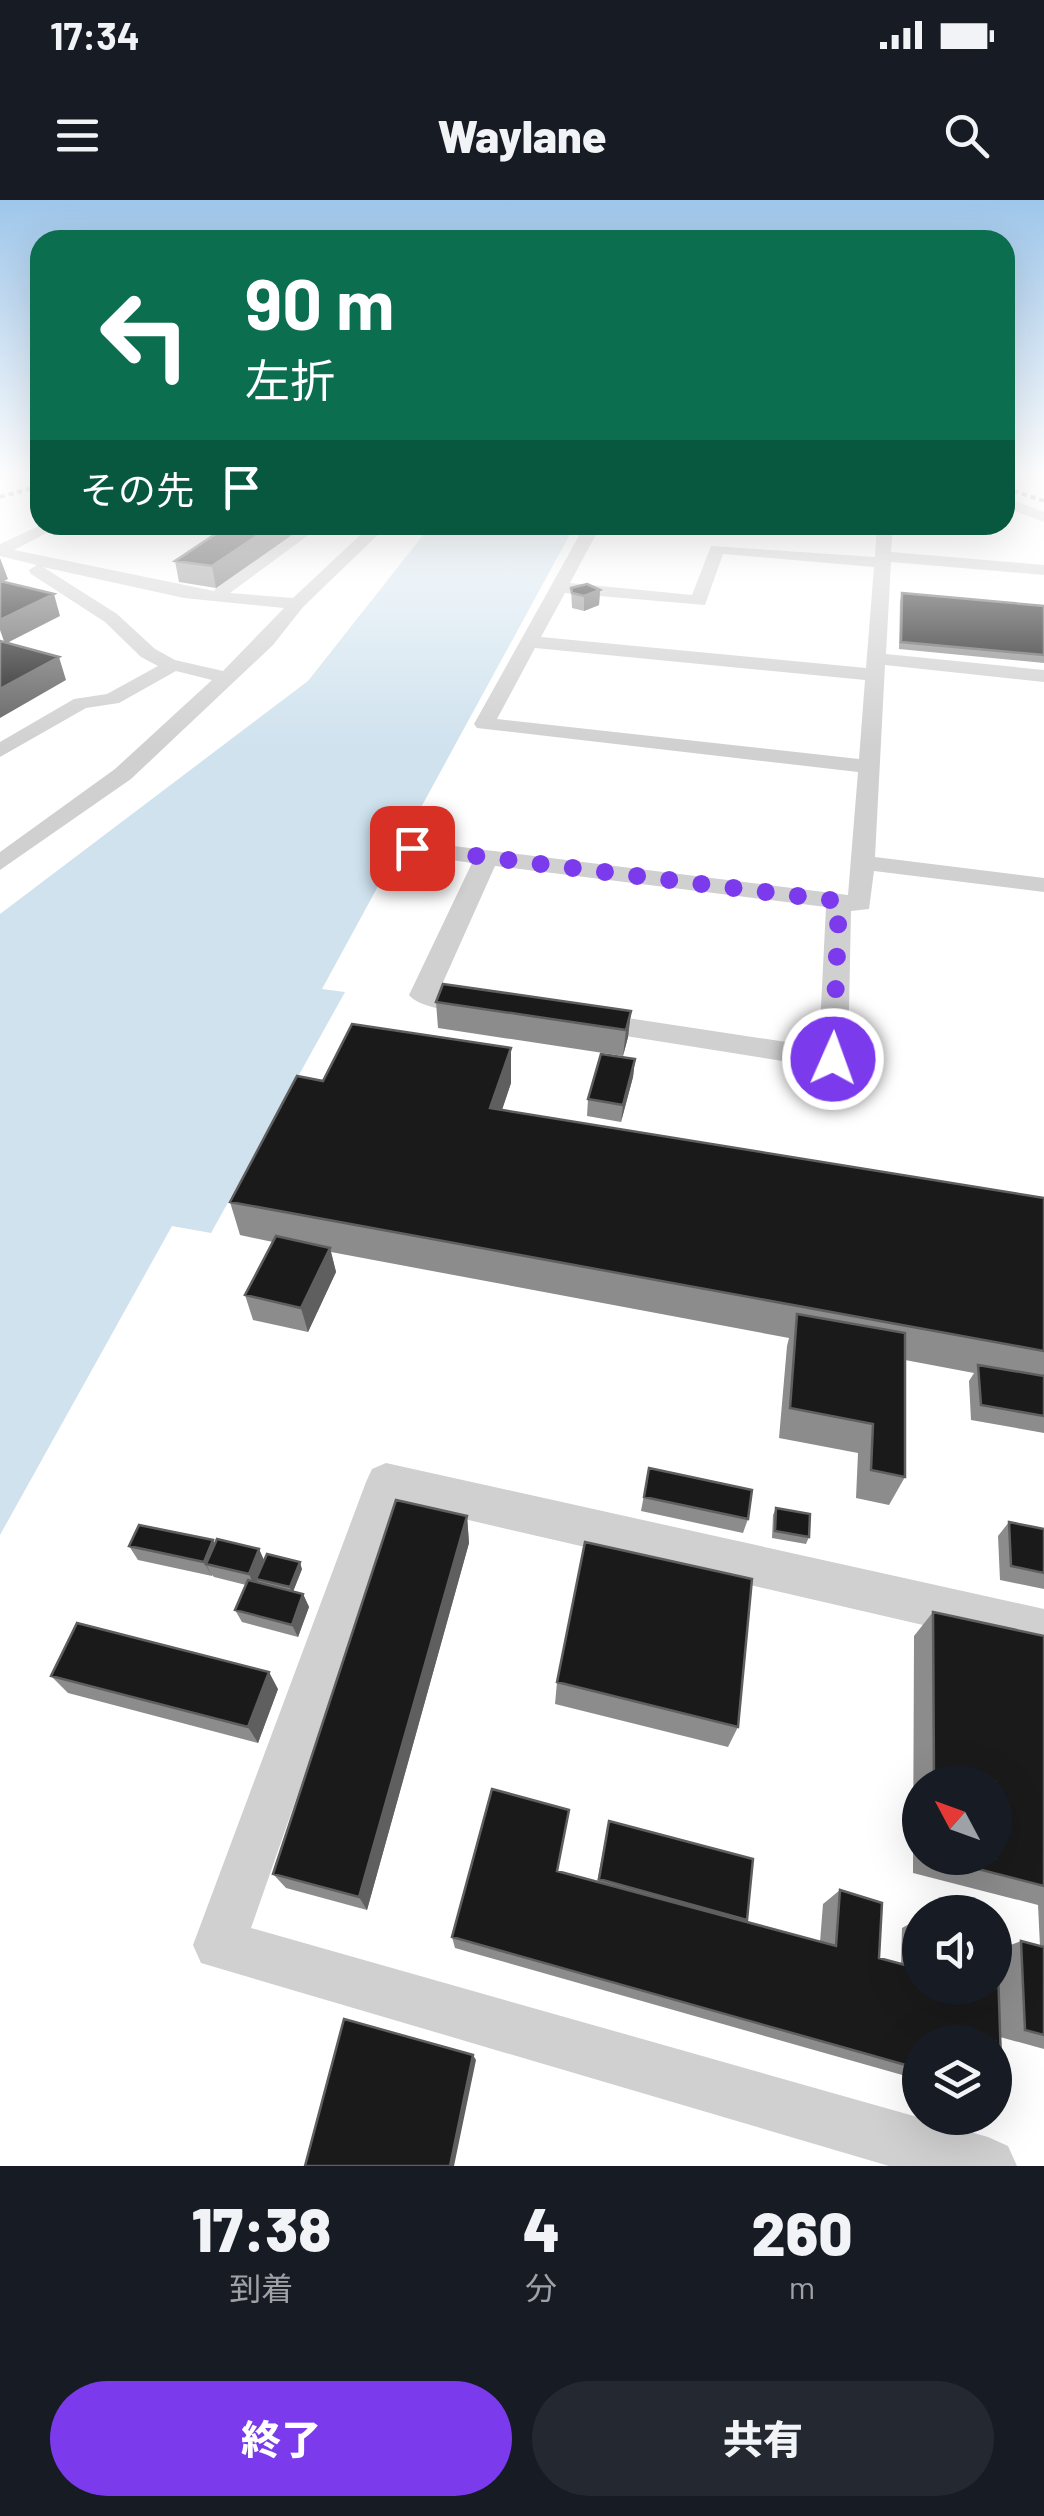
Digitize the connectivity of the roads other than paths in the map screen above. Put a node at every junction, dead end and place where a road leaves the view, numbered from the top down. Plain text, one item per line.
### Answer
1 (31, 565) edge
2 (56, 565) edge
3 (258, 565) edge
4 (338, 565) edge
5 (571, 565) edge
6 (711, 565) edge
7 (884, 565) edge
8 (960, 565) edge
9 (1044, 570) edge
10 (560, 587) junction
11 (219, 598) junction
12 (297, 603) junction
13 (531, 642) junction
14 (173, 665) junction
15 (878, 667) junction
16 (1044, 676) edge
17 (224, 677) junction
18 (0, 751) edge
19 (871, 766) junction
20 (412, 848) dead end
21 (487, 858) junction
22 (0, 863) edge
23 (864, 863) junction
24 (1044, 885) edge
25 (839, 901) junction
26 (501, 1008) edge
27 (560, 1017) edge
28 (1044, 1631) edge
29 (988, 2166) edge

1 - 14 street
2 - 11 street
3 - 11 street
4 - 12 street
5 - 10 street
6 - 10 street
7 - 15 street
8 - 9 street
10 - 13 street
11 - 12 street
12 - 17 street
13 - 15 street
13 - 19 street
14 - 17 street
14 - 18 street
15 - 16 street
15 - 19 street
17 - 22 street
19 - 23 street
20 - 21 street
21 - 25 street
21 - 26 street
23 - 24 street
23 - 25 street
25 - 27 street
28 - 29 street

